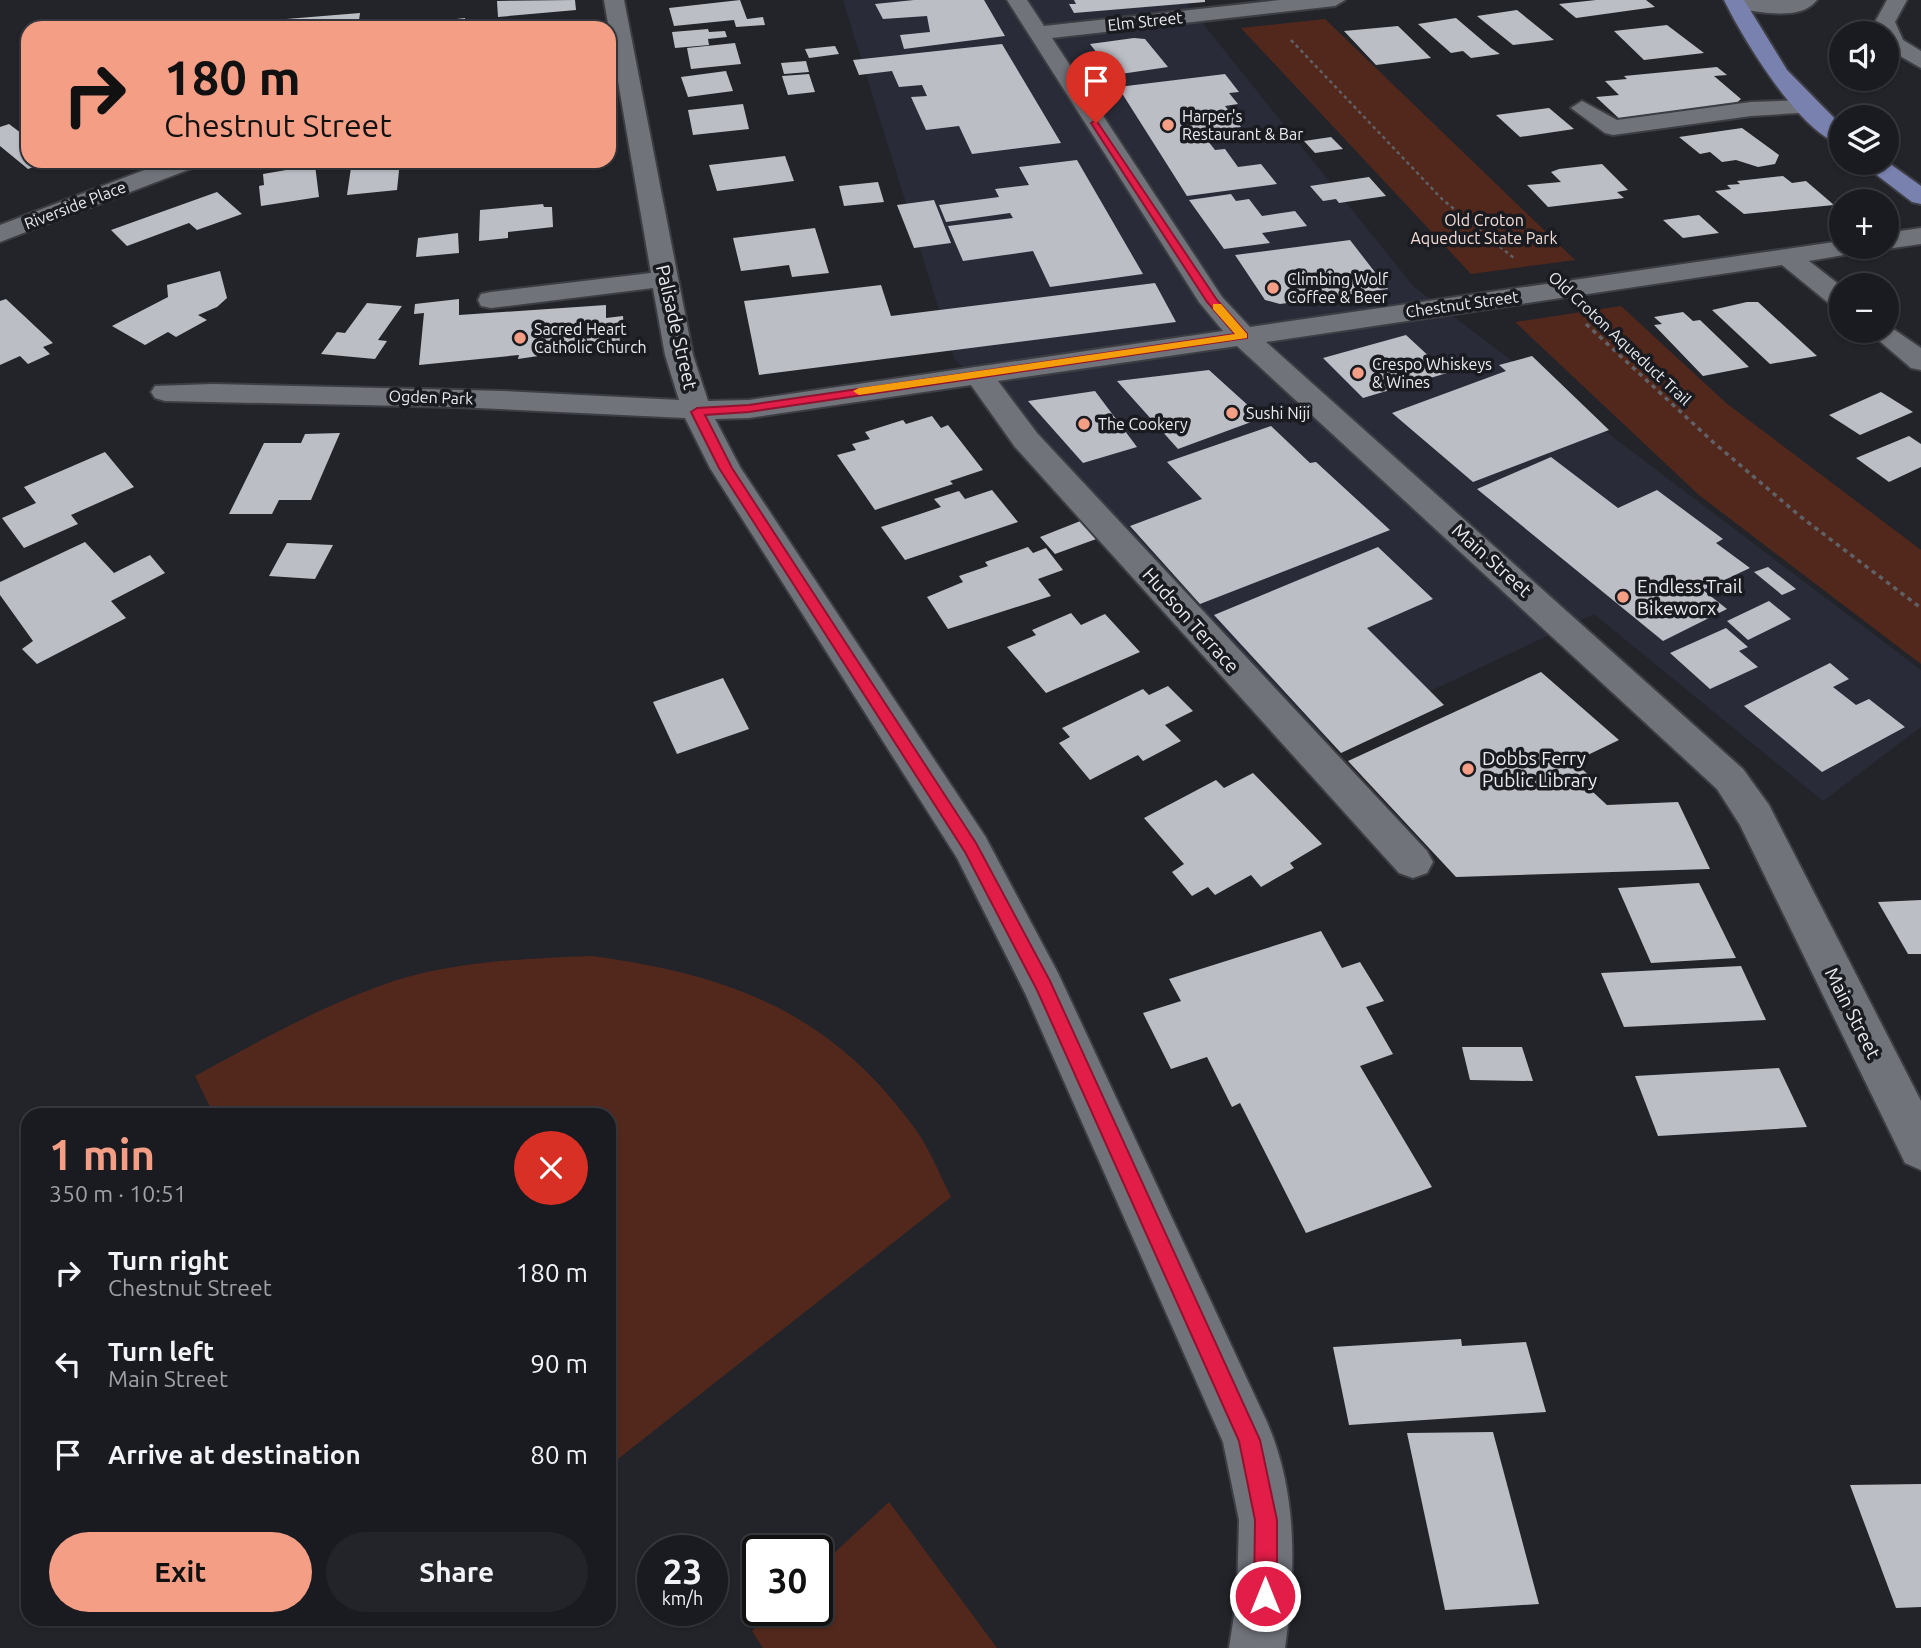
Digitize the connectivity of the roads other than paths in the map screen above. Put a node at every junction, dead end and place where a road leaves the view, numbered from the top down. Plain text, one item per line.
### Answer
1 (614, 0) edge
2 (1017, 0) edge
3 (1335, 0) edge
4 (1807, 0) edge
5 (1896, 0) edge
6 (1735, 2) edge
7 (615, 21) edge
8 (616, 32) edge
9 (1038, 33) junction
10 (1921, 61) edge
11 (619, 80) edge
12 (1582, 107) dead end
13 (1806, 107) junction
14 (1829, 127) edge
15 (172, 168) edge
16 (1890, 175) edge
17 (1921, 197) edge
18 (0, 234) edge
19 (1921, 236) edge
20 (1899, 239) edge
21 (1829, 251) edge
22 (1788, 257) junction
23 (664, 279) junction
24 (1829, 289) edge
25 (491, 300) dead end
26 (1243, 336) junction
27 (1897, 343) edge
28 (1921, 362) edge
29 (977, 373) junction
30 (165, 391) dead end
31 (697, 412) junction
32 (1413, 862) dead end
33 (1921, 1149) edge
34 (1257, 1648) edge

1 - 7 street, Palisade Street
2 - 9 street, Main Street
3 - 9 street, Elm Street
4 - 6 street
5 - 10 street
6 - 13 main road
8 - 11 street, Palisade Street
9 - 26 street, Main Street
11 - 23 street, Palisade Street
12 - 13 street
13 - 14 main road
15 - 18 street, Riverside Place
16 - 17 main road
19 - 20 street
21 - 22 street, Chestnut Street
22 - 24 street
22 - 26 street, Chestnut Street
23 - 25 street
23 - 31 street, Palisade Street
26 - 29 street, Chestnut Street
26 - 33 street, Main Street
27 - 28 street
29 - 31 street, Chestnut Street
29 - 32 street, Hudson Terrace
30 - 31 street, Ogden Park
31 - 34 street, Palisade Street

